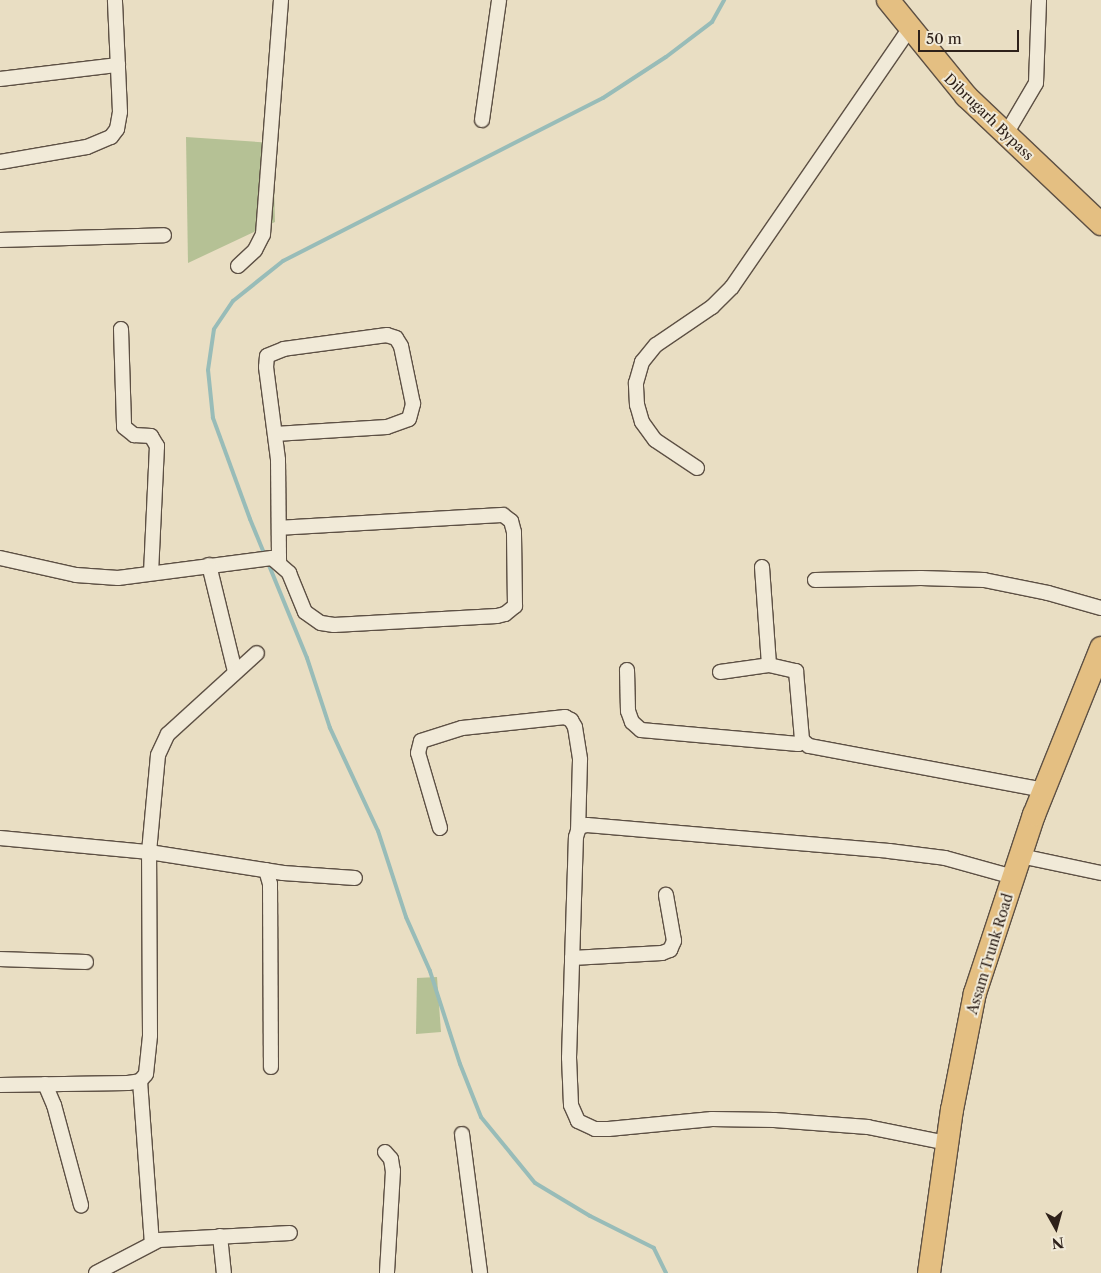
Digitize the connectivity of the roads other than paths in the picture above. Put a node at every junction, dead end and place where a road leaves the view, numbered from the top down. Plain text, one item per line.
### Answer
1 (115, 0) edge
2 (281, 0) edge
3 (499, 0) edge
4 (888, 0) edge
5 (1039, 0) edge
6 (909, 29) junction
7 (118, 65) junction
8 (0, 79) edge
9 (482, 120) dead end
10 (1006, 134) junction
11 (0, 162) edge
12 (1099, 215) edge
13 (164, 235) dead end
14 (0, 240) edge
15 (238, 266) dead end
16 (121, 329) dead end
17 (275, 434) junction
18 (697, 468) dead end
19 (279, 528) junction
20 (0, 558) edge
21 (276, 560) junction
22 (209, 565) junction
23 (762, 567) dead end
24 (151, 573) junction
25 (815, 580) dead end
26 (1101, 608) edge
27 (1101, 648) edge
28 (257, 653) dead end
29 (769, 665) junction
30 (627, 670) dead end
31 (235, 672) junction
32 (720, 672) dead end
33 (802, 740) junction
34 (1044, 790) junction
35 (440, 828) dead end
36 (578, 830) junction
37 (0, 838) edge
38 (149, 852) junction
39 (1021, 856) junction
40 (266, 870) junction
41 (1101, 873) edge
42 (1013, 877) junction
43 (355, 878) dead end
44 (666, 895) dead end
45 (572, 958) junction
46 (0, 959) edge
47 (86, 962) dead end
48 (271, 1067) dead end
49 (140, 1081) junction
50 (45, 1084) junction
51 (0, 1085) edge
52 (462, 1134) dead end
53 (947, 1143) junction
54 (385, 1152) dead end
55 (81, 1206) dead end
56 (290, 1233) dead end
57 (220, 1236) junction
58 (152, 1242) junction
59 (96, 1273) edge
60 (224, 1273) edge
61 (387, 1273) edge
62 (480, 1273) edge
63 (929, 1273) edge

1 - 7 street
2 - 15 street
3 - 9 street
4 - 6 main road, Dibrugarh Bypass
5 - 10 street
6 - 10 main road, Dibrugarh Bypass
6 - 18 street
7 - 8 street
7 - 11 street
10 - 12 main road, Dibrugarh Bypass
13 - 14 street
16 - 24 street
17 - 17 street
17 - 19 street
19 - 21 street
19 - 21 street
20 - 24 street
21 - 22 street
22 - 24 street
22 - 31 street
23 - 29 street
25 - 26 street
27 - 34 main road, Assam Trunk Road
28 - 31 street
29 - 32 street
29 - 33 street
30 - 33 street
31 - 38 street
33 - 34 street
34 - 39 main road, Assam Trunk Road
35 - 36 street
36 - 42 street
36 - 45 street
37 - 38 street
38 - 40 street
38 - 49 street
39 - 41 street
39 - 42 main road, Assam Trunk Road
40 - 43 street
40 - 48 street
42 - 53 main road, Assam Trunk Road
44 - 45 street
45 - 53 street
46 - 47 street
49 - 50 street
49 - 58 street
50 - 51 street
50 - 55 street
52 - 62 street
53 - 63 main road, Assam Trunk Road
54 - 61 street
56 - 57 street
57 - 58 street
57 - 60 street
58 - 59 street

